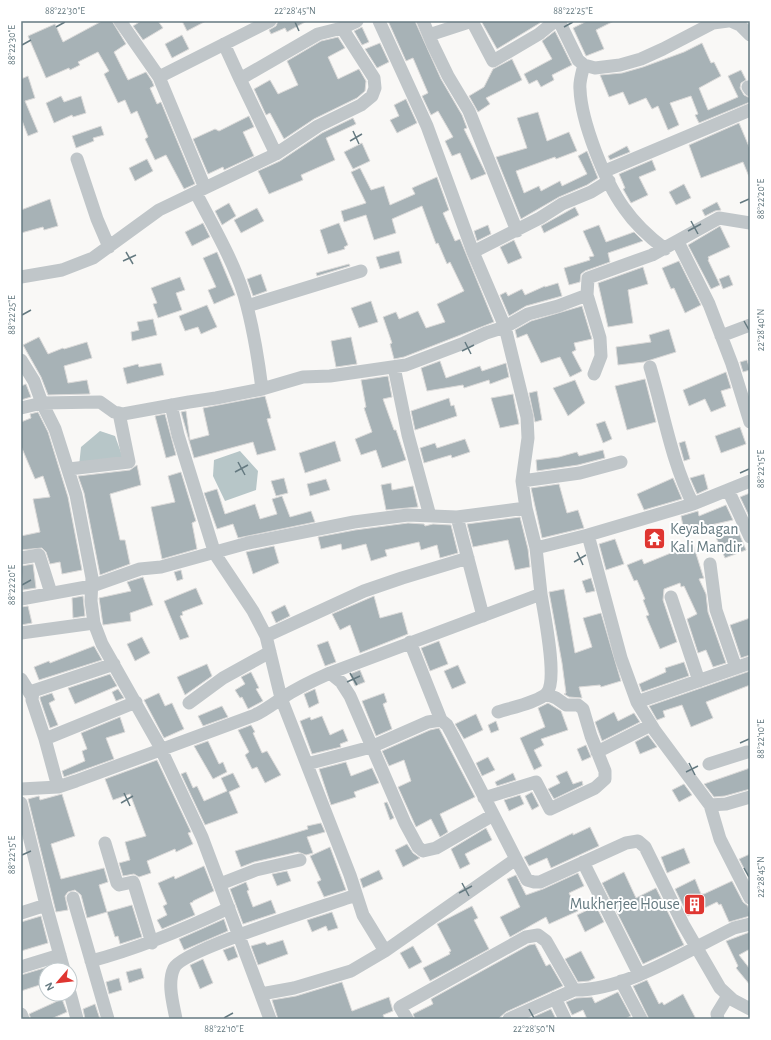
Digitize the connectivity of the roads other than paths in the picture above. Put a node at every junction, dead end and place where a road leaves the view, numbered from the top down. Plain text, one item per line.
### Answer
1 (120, 21) edge
2 (270, 21) edge
3 (357, 21) edge
4 (379, 21) edge
5 (423, 21) edge
6 (555, 21) edge
7 (559, 21) edge
8 (729, 21) edge
9 (712, 22) edge
10 (342, 28) junction
11 (750, 34) edge
12 (429, 35) junction
13 (224, 44) junction
14 (584, 65) junction
15 (159, 77) junction
16 (240, 79) junction
17 (750, 110) edge
18 (276, 154) junction
19 (77, 158) dead end
20 (607, 176) junction
21 (201, 190) junction
22 (750, 223) edge
23 (516, 231) junction
24 (678, 242) junction
25 (109, 247) junction
26 (665, 249) junction
27 (473, 252) junction
28 (361, 271) dead end
29 (21, 277) edge
30 (587, 295) junction
31 (247, 306) junction
32 (750, 325) edge
33 (505, 327) junction
34 (721, 336) junction
35 (21, 360) edge
36 (394, 367) junction
37 (650, 367) dead end
38 (594, 374) dead end
39 (262, 389) junction
40 (42, 402) junction
41 (171, 405) junction
42 (21, 408) edge
43 (120, 413) junction
44 (750, 422) edge
45 (621, 462) dead end
46 (69, 469) junction
47 (522, 481) junction
48 (750, 481) edge
49 (728, 490) junction
50 (692, 504) junction
51 (526, 508) junction
52 (430, 516) junction
53 (457, 517) junction
54 (746, 521) edge
55 (588, 535) junction
56 (750, 537) edge
57 (536, 548) junction
58 (215, 554) junction
59 (21, 558) edge
60 (468, 558) junction
61 (710, 564) dead end
62 (92, 586) junction
63 (52, 593) junction
64 (541, 594) junction
65 (671, 597) dead end
66 (21, 599) edge
67 (483, 616) junction
68 (94, 623) junction
69 (21, 633) edge
70 (266, 636) junction
71 (410, 642) junction
72 (270, 652) junction
73 (750, 663) edge
74 (114, 664) junction
75 (736, 668) junction
76 (330, 672) junction
77 (21, 679) edge
78 (699, 682) junction
79 (546, 694) junction
80 (31, 695) junction
81 (281, 698) junction
82 (136, 702) junction
83 (637, 702) junction
84 (189, 703) dead end
85 (498, 712) dead end
86 (441, 720) junction
87 (651, 726) junction
88 (45, 739) junction
89 (371, 747) junction
90 (162, 751) junction
91 (597, 752) junction
92 (749, 754) edge
93 (307, 764) junction
94 (709, 764) dead end
95 (58, 787) junction
96 (21, 790) edge
97 (750, 797) edge
98 (484, 798) junction
99 (21, 803) edge
100 (710, 805) junction
101 (493, 815) junction
102 (105, 842) dead end
103 (516, 859) junction
104 (300, 860) dead end
105 (583, 862) junction
106 (220, 884) junction
107 (356, 895) junction
108 (73, 898) dead end
109 (750, 898) edge
110 (46, 905) junction
111 (229, 908) junction
112 (21, 913) edge
113 (750, 924) edge
114 (239, 936) junction
115 (152, 943) junction
116 (696, 948) junction
117 (385, 951) junction
118 (60, 955) junction
119 (91, 961) junction
120 (62, 962) edge
121 (21, 967) edge
122 (639, 974) junction
123 (621, 981) junction
124 (574, 990) junction
125 (261, 994) junction
126 (728, 996) junction
127 (555, 998) junction
128 (72, 1002) edge
129 (750, 1009) edge
130 (21, 1014) edge
131 (23, 1019) edge
132 (77, 1019) edge
133 (108, 1019) edge
134 (176, 1019) edge
135 (270, 1019) edge
136 (407, 1019) edge
137 (510, 1019) edge
138 (565, 1019) edge
139 (641, 1019) edge
140 (718, 1019) edge

1 - 15 street
2 - 13 street
3 - 10 street
4 - 27 street
5 - 12 street
6 - 12 street
7 - 14 street
8 - 9 street
8 - 11 street
9 - 14 street
10 - 16 street
10 - 18 street
12 - 23 street
13 - 15 street
13 - 16 street
14 - 20 street
15 - 21 street
16 - 18 street
17 - 20 street
18 - 21 street
19 - 25 street
20 - 23 street
20 - 26 street
21 - 25 street
21 - 31 street
22 - 24 street
23 - 27 street
24 - 26 street
24 - 34 street
25 - 29 street
26 - 30 street
27 - 33 street
28 - 31 street
30 - 33 street
30 - 38 street
31 - 39 street
32 - 34 street
33 - 36 street
33 - 47 street
34 - 44 street
35 - 40 street
36 - 39 street
36 - 52 street
37 - 50 street
39 - 41 street
40 - 42 street
40 - 43 street
40 - 46 street
41 - 43 street
41 - 58 street
43 - 46 street
45 - 47 street
46 - 62 street
47 - 51 street
48 - 49 street
49 - 50 street
49 - 54 street
50 - 55 street
51 - 53 street
51 - 57 street
52 - 53 street
52 - 58 street
53 - 60 street
54 - 56 street
55 - 57 street
55 - 83 street
57 - 64 street
58 - 62 street
58 - 70 street
59 - 63 street
60 - 67 street
60 - 70 street
61 - 75 street
62 - 63 street
62 - 68 street
63 - 66 street
64 - 67 street
64 - 79 street
65 - 78 street
67 - 71 street
68 - 69 street
68 - 74 street
70 - 72 street
71 - 76 street
71 - 86 street
72 - 81 street
72 - 84 street
73 - 75 street
74 - 80 street
74 - 82 street
75 - 78 street
76 - 81 street
76 - 89 street
77 - 80 street
78 - 83 street
79 - 85 street
79 - 91 street
80 - 88 street
81 - 90 street
81 - 93 street
82 - 88 street
82 - 90 street
83 - 87 street
86 - 89 street
86 - 98 street
87 - 91 street
87 - 100 street
88 - 95 street
89 - 93 street
89 - 101 street
90 - 95 street
90 - 106 street
91 - 98 street
92 - 94 street
93 - 107 street
95 - 96 street
97 - 100 street
98 - 101 street
99 - 110 street
100 - 109 street
101 - 103 street
102 - 115 street
103 - 105 street
103 - 117 street
104 - 106 street
105 - 116 street
105 - 122 street
106 - 111 street
107 - 114 street
107 - 117 street
108 - 119 street
110 - 112 street
110 - 118 street
111 - 114 street
111 - 115 street
113 - 116 street
114 - 125 street
114 - 134 street
115 - 119 street
116 - 122 street
116 - 126 street
117 - 125 street
118 - 120 street
118 - 121 street
119 - 133 street
122 - 123 street
123 - 124 street
123 - 139 street
124 - 127 street
124 - 136 street
125 - 135 street
126 - 129 street
126 - 140 street
127 - 137 street
127 - 138 street
128 - 132 street
130 - 131 street

